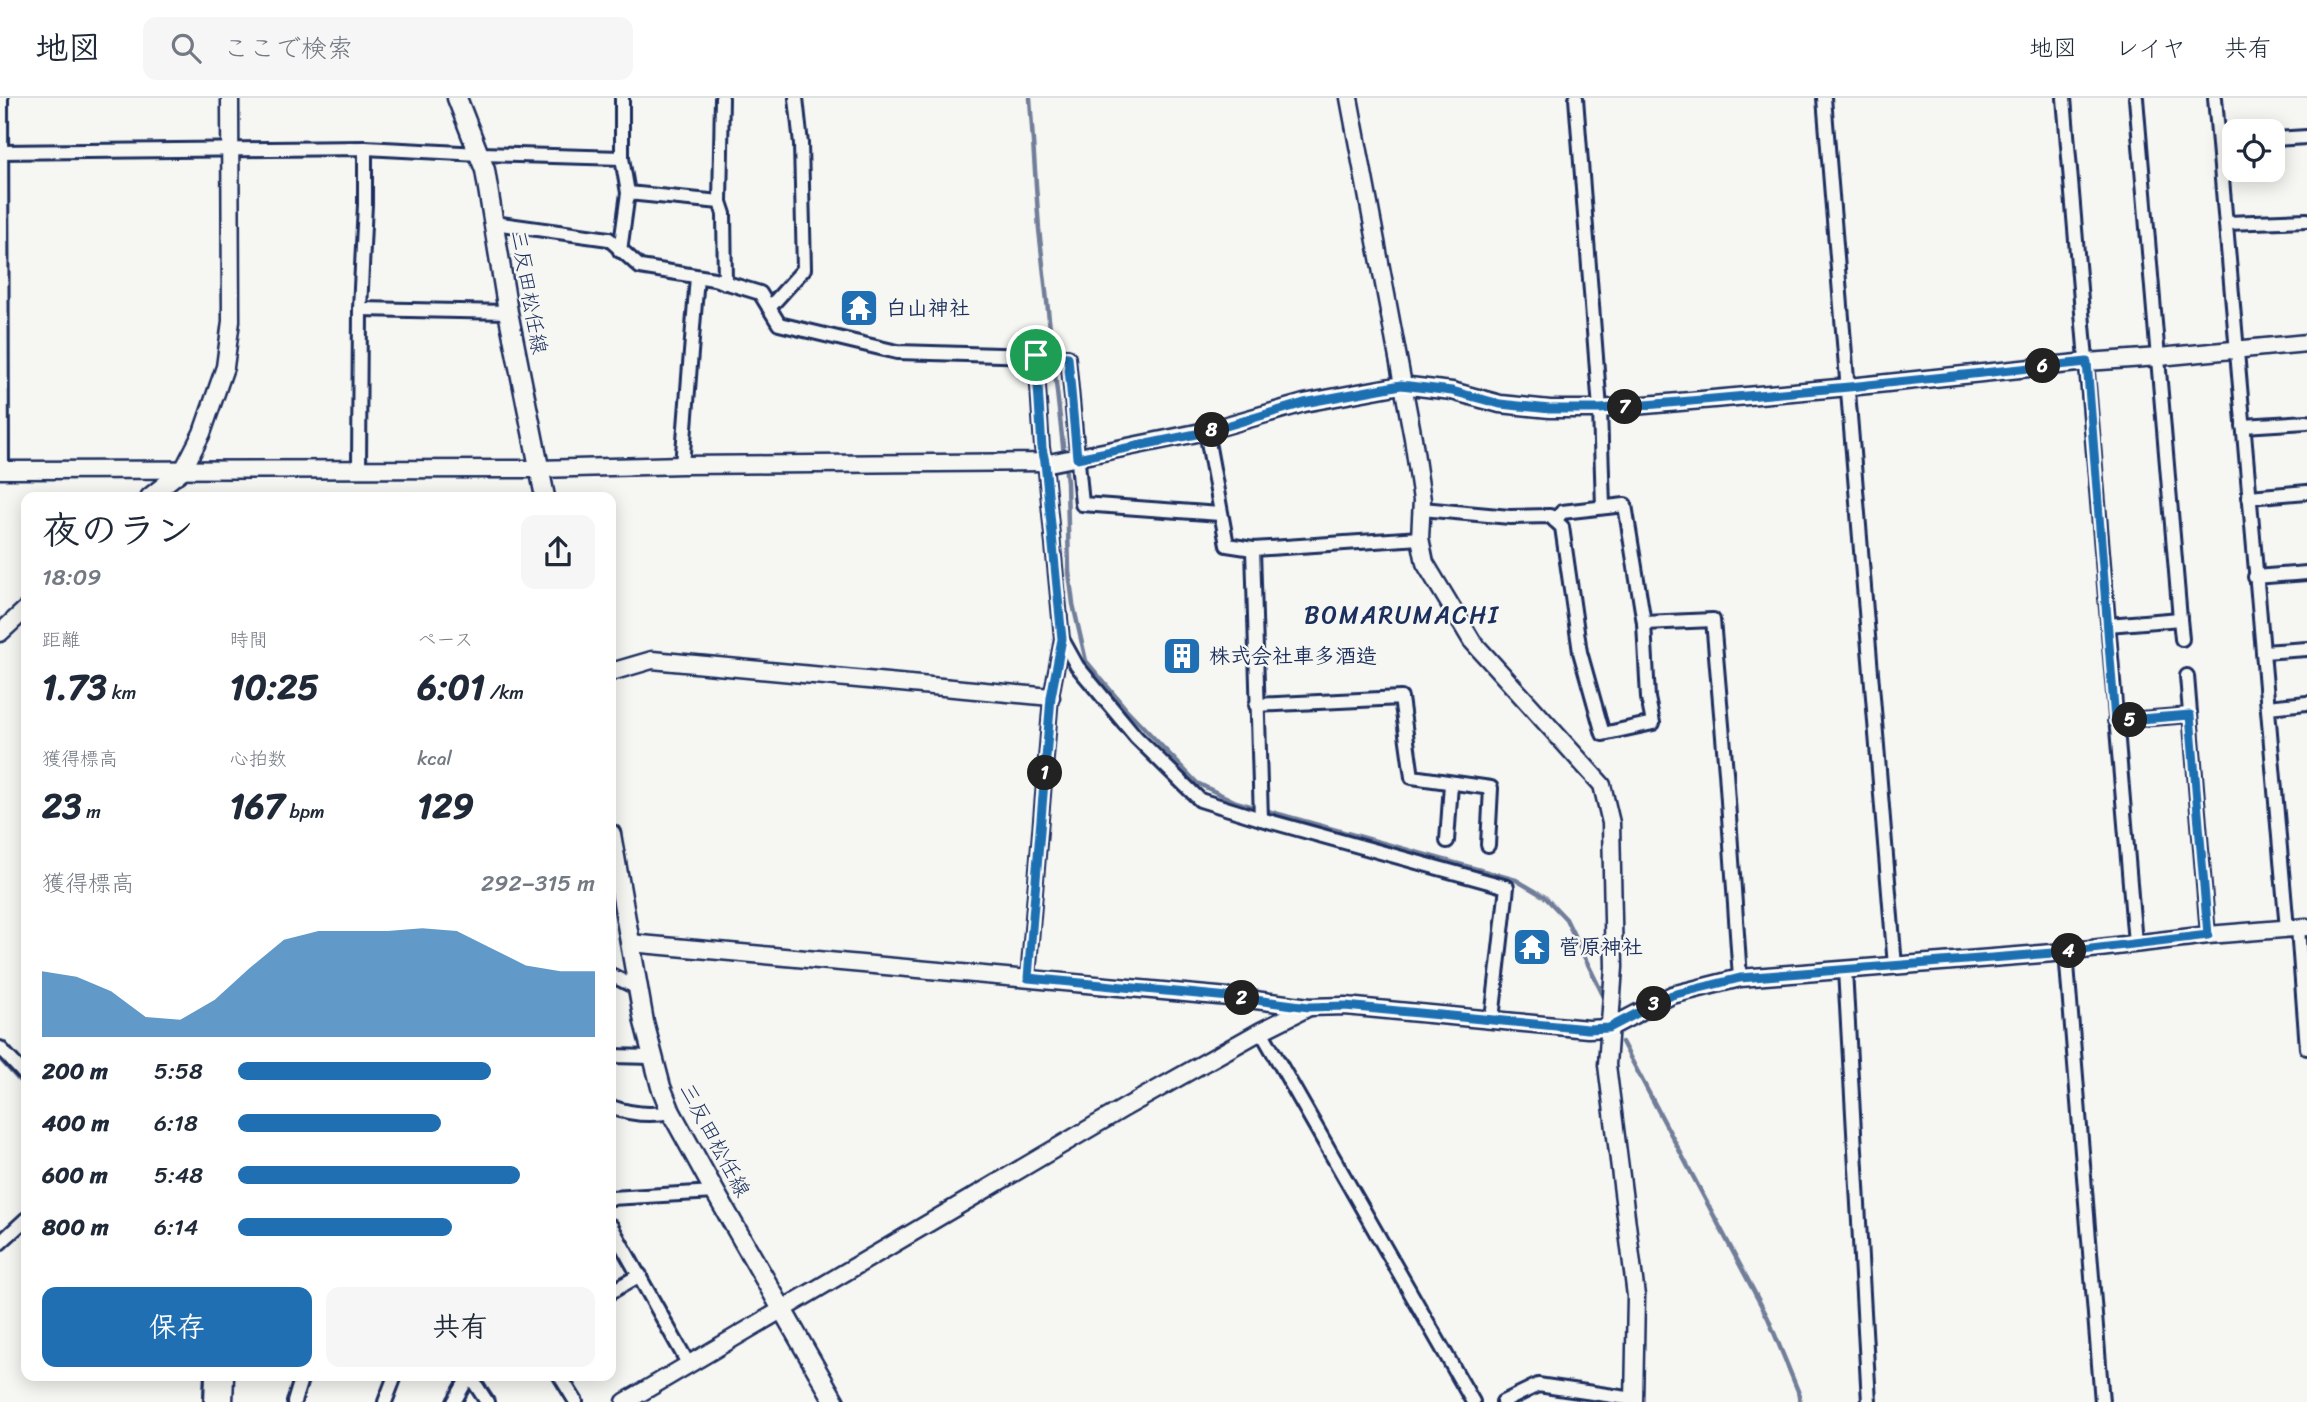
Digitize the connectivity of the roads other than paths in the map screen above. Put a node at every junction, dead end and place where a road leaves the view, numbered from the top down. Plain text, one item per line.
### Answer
1 (1, 98) edge
2 (230, 98) edge
3 (457, 98) edge
4 (622, 98) edge
5 (722, 98) edge
6 (796, 98) edge
7 (1349, 98) edge
8 (1576, 98) edge
9 (1824, 98) edge
10 (2064, 98) edge
11 (2136, 98) edge
12 (2215, 98) edge
13 (2307, 137) edge
14 (2285, 138) edge
15 (2220, 144) joint
16 (365, 148) junction
17 (230, 149) junction
18 (1, 152) edge
19 (480, 154) junction
20 (622, 158) junction
21 (628, 192) junction
22 (720, 202) junction
23 (2307, 220) edge
24 (494, 223) junction
25 (2227, 223) junction
26 (620, 251) junction
27 (697, 277) junction
28 (725, 283) junction
29 (769, 308) junction
30 (360, 309) junction
31 (508, 312) junction
32 (2307, 343) edge
33 (2238, 348) junction
34 (1039, 355) junction
35 (2160, 357) junction
36 (2087, 362) junction
37 (1401, 385) junction
38 (1849, 387) junction
39 (1600, 409) junction
40 (2307, 422) edge
41 (2244, 426) junction
42 (1206, 432) junction
43 (1062, 461) junction
44 (682, 465) junction
45 (1, 470) edge
46 (183, 470) junction
47 (359, 470) junction
48 (539, 470) junction
49 (155, 492) edge
50 (544, 492) edge
51 (2307, 492) edge
52 (2249, 497) junction
53 (1603, 507) junction
54 (1422, 509) junction
55 (1220, 514) junction
56 (1555, 521) junction
57 (1420, 538) junction
58 (1254, 549) junction
59 (2307, 573) edge
60 (2255, 578) junction
61 (21, 614) edge
62 (2180, 619) junction
63 (1644, 623) junction
64 (2108, 625) junction
65 (0, 633) edge
66 (1062, 639) junction
67 (2182, 639) dead end
68 (2307, 649) edge
69 (2263, 653) junction
70 (616, 671) edge
71 (2187, 676) dead end
72 (1051, 697) junction
73 (2307, 703) edge
74 (1256, 705) junction
75 (2269, 707) junction
76 (2190, 715) junction
77 (2115, 721) junction
78 (1451, 784) junction
79 (1260, 813) junction
80 (1447, 841) dead end
81 (1488, 845) dead end
82 (616, 872) edge
83 (2298, 928) edge
84 (2208, 935) junction
85 (630, 943) junction
86 (2135, 943) junction
87 (2066, 952) junction
88 (1895, 966) junction
89 (1845, 970) junction
90 (616, 978) edge
91 (1028, 978) junction
92 (1740, 978) junction
93 (639, 989) junction
94 (1309, 1007) junction
95 (1492, 1018) junction
96 (1609, 1028) junction
97 (1261, 1031) junction
98 (0, 1048) edge
99 (2307, 1048) edge
100 (616, 1056) edge
101 (652, 1057) junction
102 (21, 1071) edge
103 (616, 1109) edge
104 (671, 1112) junction
105 (715, 1192) junction
106 (616, 1199) edge
107 (21, 1224) edge
108 (616, 1234) edge
109 (0, 1243) edge
110 (640, 1275) junction
111 (616, 1289) edge
112 (782, 1311) junction
113 (689, 1365) junction
114 (214, 1381) edge
115 (224, 1381) edge
116 (300, 1381) edge
117 (393, 1381) edge
118 (466, 1381) edge
119 (472, 1381) edge
120 (563, 1381) edge
121 (1634, 1400) edge
122 (222, 1401) edge
123 (294, 1402) edge
124 (385, 1402) edge
125 (454, 1402) edge
126 (487, 1402) edge
127 (576, 1402) edge
128 (625, 1402) edge
129 (835, 1402) edge
130 (1473, 1402) edge
131 (1503, 1402) edge
132 (1869, 1402) edge
133 (2102, 1402) edge

1 - 18 street
2 - 17 street
3 - 19 main road, 三反田松任線
4 - 20 street
5 - 22 street
6 - 29 street
7 - 37 street
8 - 39 street
9 - 38 street
10 - 36 street
11 - 35 street
12 - 15 street
13 - 14 street
15 - 25 street
16 - 17 street
16 - 19 street
16 - 30 street
17 - 18 street
17 - 46 street
18 - 45 street
19 - 20 street
19 - 24 main road, 三反田松任線
20 - 21 street
21 - 22 street
21 - 26 street
22 - 28 street
23 - 25 street
24 - 26 street
24 - 31 main road, 三反田松任線
25 - 33 street
26 - 27 street
27 - 28 street
27 - 44 street
28 - 29 street
29 - 34 street
30 - 31 street
30 - 47 street
31 - 48 main road, 三反田松任線
32 - 33 street
33 - 35 street
33 - 41 street
34 - 43 street
34 - 43 street
35 - 36 street
35 - 62 street
36 - 38 street
36 - 64 street
37 - 39 street
37 - 42 street
37 - 54 street
38 - 39 street
38 - 88 street
39 - 53 street
40 - 41 street
41 - 52 street
42 - 43 street
42 - 55 street
43 - 44 street
43 - 55 street
43 - 66 street
44 - 48 street
45 - 46 street
46 - 47 street
46 - 49 street
47 - 48 street
48 - 50 main road, 三反田松任線
51 - 52 street
52 - 60 street
53 - 56 street
53 - 63 street
54 - 56 street
54 - 57 street
55 - 58 street
56 - 63 street
57 - 58 street
57 - 96 street
58 - 74 street
59 - 60 street
60 - 69 street
61 - 65 street
62 - 64 street
62 - 67 street
63 - 92 street
64 - 77 street
66 - 72 street
66 - 79 street
68 - 69 street
69 - 75 street
70 - 72 street
71 - 76 street
72 - 91 street
73 - 75 street
74 - 78 street
74 - 79 street
75 - 83 street
76 - 77 street
76 - 84 street
77 - 86 street
78 - 80 street
78 - 81 street
79 - 95 street
82 - 85 main road, 三反田松任線
83 - 84 street
83 - 99 street
84 - 86 street
85 - 91 street
85 - 93 main road, 三反田松任線
86 - 87 street
87 - 88 street
87 - 133 street
88 - 89 street
89 - 92 street
89 - 132 street
90 - 93 street
91 - 94 street
92 - 96 street
93 - 101 main road, 三反田松任線
94 - 95 street
94 - 97 street
95 - 96 street
96 - 121 street
97 - 112 street
97 - 130 street
98 - 102 street
100 - 101 street
101 - 104 main road, 三反田松任線
103 - 104 street
104 - 105 main road, 三反田松任線
105 - 106 street
105 - 112 main road, 三反田松任線
107 - 109 street
108 - 110 street
110 - 111 street
110 - 113 street
112 - 113 street
112 - 129 main road, 三反田松任線
113 - 128 street
114 - 122 street
115 - 122 street
116 - 123 street
117 - 124 street
118 - 125 street
119 - 126 street
120 - 127 street
121 - 131 street

